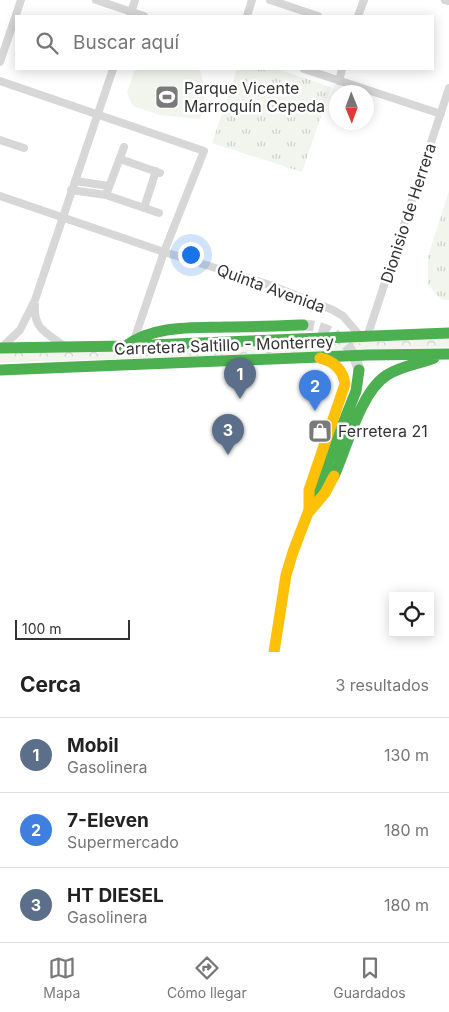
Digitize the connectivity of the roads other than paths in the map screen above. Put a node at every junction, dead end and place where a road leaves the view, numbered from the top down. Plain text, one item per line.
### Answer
1 (22, 0) edge
2 (96, 0) edge
3 (136, 0) edge
4 (252, 0) edge
5 (270, 0) edge
6 (364, 0) edge
7 (445, 0) edge
8 (449, 1) edge
9 (131, 14) edge
10 (17, 15) edge
11 (247, 15) edge
12 (315, 15) edge
13 (358, 15) edge
14 (15, 20) edge
15 (0, 62) edge
16 (113, 70) edge
17 (307, 70) edge
18 (342, 70) edge
19 (0, 81) edge
20 (338, 81) junction
21 (449, 88) edge
22 (441, 114) junction
23 (97, 116) junction
24 (0, 140) edge
25 (124, 147) dead end
26 (24, 148) dead end
27 (120, 159) junction
28 (75, 181) junction
29 (109, 186) junction
30 (71, 190) junction
31 (106, 195) junction
32 (0, 196) edge
33 (144, 208) junction
34 (159, 213) dead end
35 (62, 216) junction
36 (164, 252) junction
37 (35, 300) junction
38 (303, 325) tunnel mouth
39 (449, 333) edge
40 (364, 337) junction
41 (130, 343) junction
42 (64, 346) junction
43 (0, 348) edge
44 (446, 354) edge
45 (317, 357) junction
46 (0, 370) edge
47 (359, 370) tunnel mouth
48 (309, 512) junction
49 (274, 652) edge

1 - 10 street
2 - 9 street
3 - 9 street
4 - 11 street
5 - 12 street
6 - 13 street
7 - 8 street
14 - 15 street
16 - 23 street
17 - 20 street
18 - 20 street
19 - 23 street
20 - 22 street
21 - 22 street, Dionisio de Herrera
22 - 40 street, Dionisio de Herrera
23 - 28 street
23 - 36 street
24 - 26 street
25 - 27 street
27 - 29 street
27 - 33 street
28 - 29 street
28 - 30 street
29 - 31 street
30 - 31 street
30 - 35 street
31 - 33 street
32 - 35 street, Quinta Avenida
33 - 34 street
35 - 36 street, Quinta Avenida
35 - 37 street
36 - 40 street, Quinta Avenida
36 - 41 street
37 - 42 street
37 - 43 street
38 - 41 main road
39 - 40 main road, Carretera Saltillo - Monterrey
40 - 41 main road, Carretera Saltillo - Monterrey
41 - 42 main road, Carretera Saltillo - Monterrey
42 - 43 main road, Carretera Saltillo - Monterrey
44 - 45 main road, Carretera Saltillo - Monterrey
44 - 48 main road
45 - 46 main road, Carretera Saltillo - Monterrey
45 - 48 main road
47 - 48 main road
48 - 49 main road

